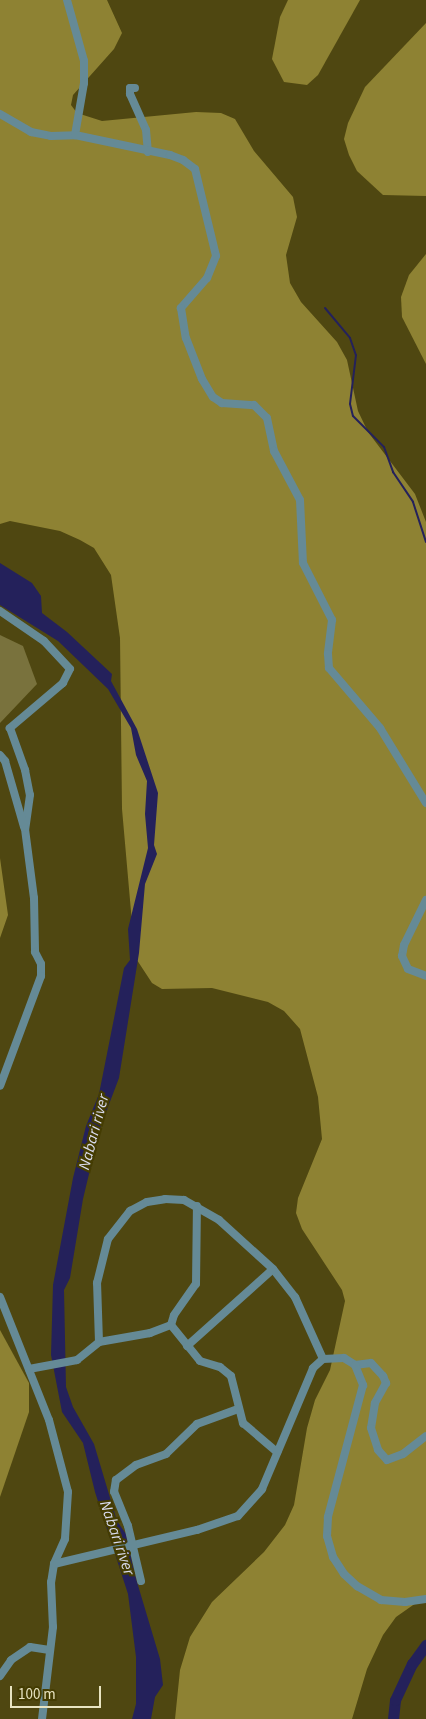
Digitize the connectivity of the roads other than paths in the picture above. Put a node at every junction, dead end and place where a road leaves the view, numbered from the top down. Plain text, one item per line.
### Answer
1 (67, 0) edge
2 (136, 88) dead end
3 (0, 114) edge
4 (75, 135) junction
5 (148, 152) junction
6 (0, 611) edge
7 (0, 755) edge
8 (426, 803) edge
9 (25, 829) junction
10 (426, 900) edge
11 (426, 976) edge
12 (0, 1086) edge
13 (197, 1206) junction
14 (273, 1269) junction
15 (0, 1296) edge
16 (171, 1326) junction
17 (99, 1342) junction
18 (186, 1346) junction
19 (323, 1359) junction
20 (355, 1365) junction
21 (30, 1368) junction
22 (238, 1409) junction
23 (426, 1436) edge
24 (277, 1452) junction
25 (134, 1544) junction
26 (54, 1564) junction
27 (141, 1581) dead end
28 (426, 1599) edge
29 (48, 1650) junction
30 (0, 1676) edge
31 (42, 1719) edge

1 - 4 street
2 - 5 street
3 - 4 street
4 - 5 street
5 - 8 street
6 - 9 street
7 - 9 street
9 - 12 street
10 - 11 street
13 - 14 street
13 - 16 street
13 - 17 street
14 - 18 street
14 - 19 street
15 - 21 street
16 - 17 street
16 - 18 street
17 - 21 street
18 - 22 street
19 - 20 street
19 - 24 street
20 - 23 street
20 - 28 street
21 - 26 street
22 - 24 street
22 - 25 street
24 - 25 street
25 - 26 street
25 - 27 street
26 - 29 street
29 - 30 street
29 - 31 street

